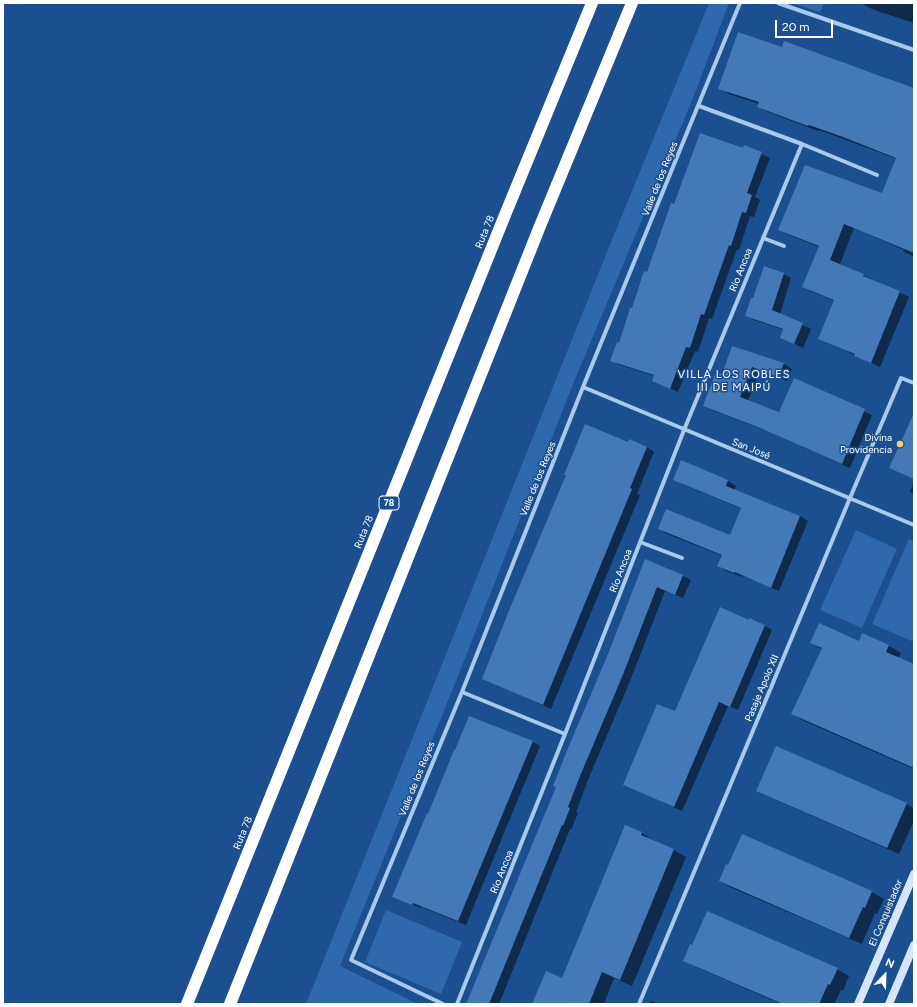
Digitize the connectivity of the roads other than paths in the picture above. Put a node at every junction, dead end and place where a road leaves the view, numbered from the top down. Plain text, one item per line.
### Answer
1 (592, 3) edge
2 (632, 3) edge
3 (740, 3) edge
4 (778, 3) edge
5 (914, 50) edge
6 (699, 106) junction
7 (802, 144) junction
8 (877, 175) dead end
9 (763, 238) junction
10 (784, 246) dead end
11 (914, 383) edge
12 (583, 388) junction
13 (684, 430) junction
14 (850, 498) junction
15 (914, 525) edge
16 (640, 542) junction
17 (682, 558) dead end
18 (462, 692) junction
19 (565, 734) junction
20 (914, 874) edge
21 (914, 945) edge
22 (187, 1004) edge
23 (230, 1004) edge
24 (443, 1004) edge
25 (458, 1004) edge
26 (639, 1004) edge
27 (858, 1004) edge
28 (890, 1004) edge

1 - 22 highway, Ruta 78 / 78
2 - 23 highway
3 - 6 street, Valle de los Reyes
4 - 5 street
6 - 7 street
6 - 12 street, Valle de los Reyes
7 - 8 street
7 - 9 street, Río Ancoa
9 - 10 street
9 - 13 street, Río Ancoa
11 - 14 street, Pasaje Apolo XII
12 - 13 street, San José
12 - 18 street, Valle de los Reyes
13 - 14 street, San José
13 - 16 street, Río Ancoa
14 - 15 street, San José
14 - 26 street, Pasaje Apolo XII
16 - 17 street
16 - 19 street, Río Ancoa
18 - 19 street
18 - 24 street, Valle de los Reyes
19 - 25 street, Río Ancoa
20 - 27 main road, El Conquistador
21 - 28 main road

